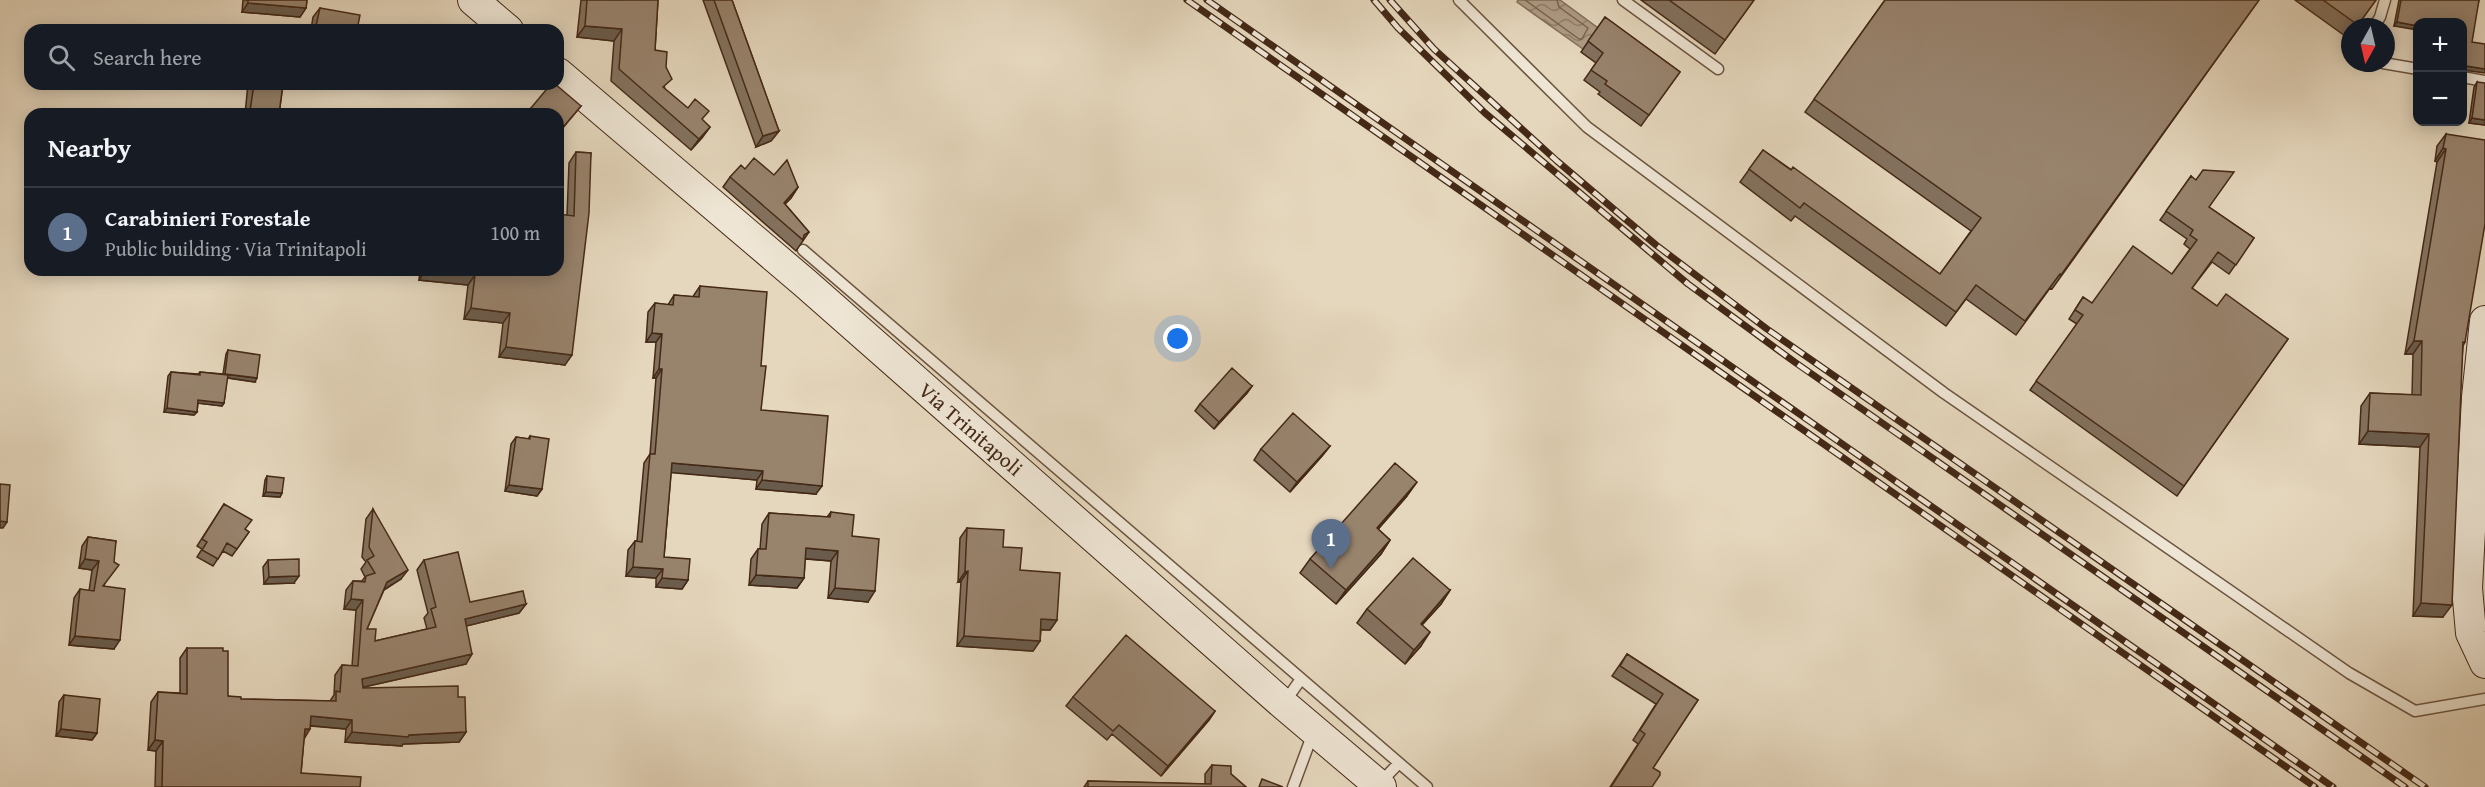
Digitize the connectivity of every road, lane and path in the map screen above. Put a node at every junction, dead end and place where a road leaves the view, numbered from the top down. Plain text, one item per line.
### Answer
1 (472, 0) edge
2 (1459, 0) edge
3 (1623, 0) edge
4 (2385, 0) edge
5 (2379, 18) edge
6 (501, 24) edge
7 (2395, 65) edge
8 (2413, 68) edge
9 (1718, 69) dead end
10 (564, 78) edge
11 (2467, 78) edge
12 (2485, 81) edge
13 (803, 250) edge
14 (2484, 332) edge
15 (980, 419) junction
16 (1204, 614) junction
17 (2485, 663) edge
18 (1301, 679) junction
19 (2485, 699) edge
20 (1283, 704) junction
21 (1314, 730) junction
22 (1399, 763) junction
23 (1380, 786) edge
24 (1293, 787) edge
25 (1427, 787) edge

1 - 6 main road
2 - 19 lane
3 - 9 lane
4 - 5 lane
7 - 8 lane
10 - 15 main road, Via Trinitapoli
11 - 12 lane
13 - 15 lane
14 - 17 main road
15 - 16 main road, Via Trinitapoli
16 - 18 lane
16 - 20 main road, Via Trinitapoli
18 - 20 lane
18 - 22 lane
20 - 21 main road, Via Trinitapoli
21 - 23 main road, Via Trinitapoli
21 - 24 lane
22 - 23 lane
22 - 25 lane

